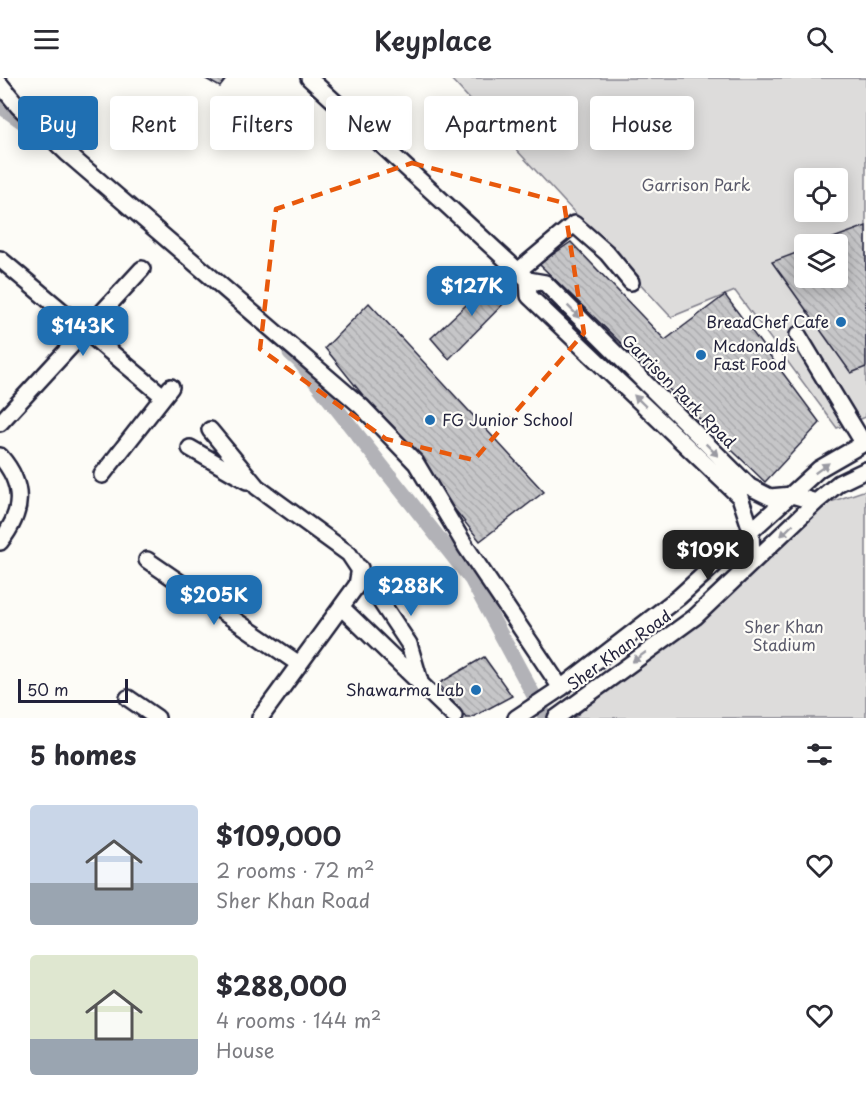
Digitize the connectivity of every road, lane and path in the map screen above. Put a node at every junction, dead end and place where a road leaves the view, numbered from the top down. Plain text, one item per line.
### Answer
1 (309, 78) edge
2 (0, 84) edge
3 (0, 259) edge
4 (142, 269) dead end
5 (523, 276) junction
6 (631, 282) dead end
7 (85, 331) junction
8 (798, 335) dead end
9 (0, 423) edge
10 (210, 430) dead end
11 (865, 443) edge
12 (190, 448) dead end
13 (0, 456) edge
14 (866, 470) edge
15 (102, 475) dead end
16 (257, 487) junction
17 (792, 495) junction
18 (816, 502) junction
19 (751, 530) junction
20 (0, 542) edge
21 (147, 560) dead end
22 (752, 562) junction
23 (360, 567) junction
24 (340, 607) junction
25 (299, 664) junction
26 (421, 684) junction
27 (556, 691) junction
28 (128, 698) dead end
29 (454, 716) dead end
30 (558, 716) edge
31 (157, 718) edge
32 (260, 718) edge
33 (516, 718) edge

1 - 5 street, Garrison Park Rpad
2 - 27 street
3 - 7 street
4 - 7 street
5 - 6 street
5 -> 17 street, Garrison Park Rpad
19 -> 5 street, Garrison Park Rpad
7 - 9 street
7 - 15 street
8 - 11 street
10 - 16 street
17 -> 11 street
12 - 16 street
13 - 20 street
14 - 18 street, Sher Khan Road
16 - 23 street
17 - 18 street, Garrison Park Rpad
17 - 19 street
18 -> 22 street, Sher Khan Road
19 - 22 street, Garrison Park Rpad
19 - 27 street
21 - 25 street
22 -> 30 street, Sher Khan Road
23 - 24 street
23 - 26 street
24 - 25 street
24 - 26 street
25 - 32 street
26 - 29 street
27 - 33 street
28 - 31 street

